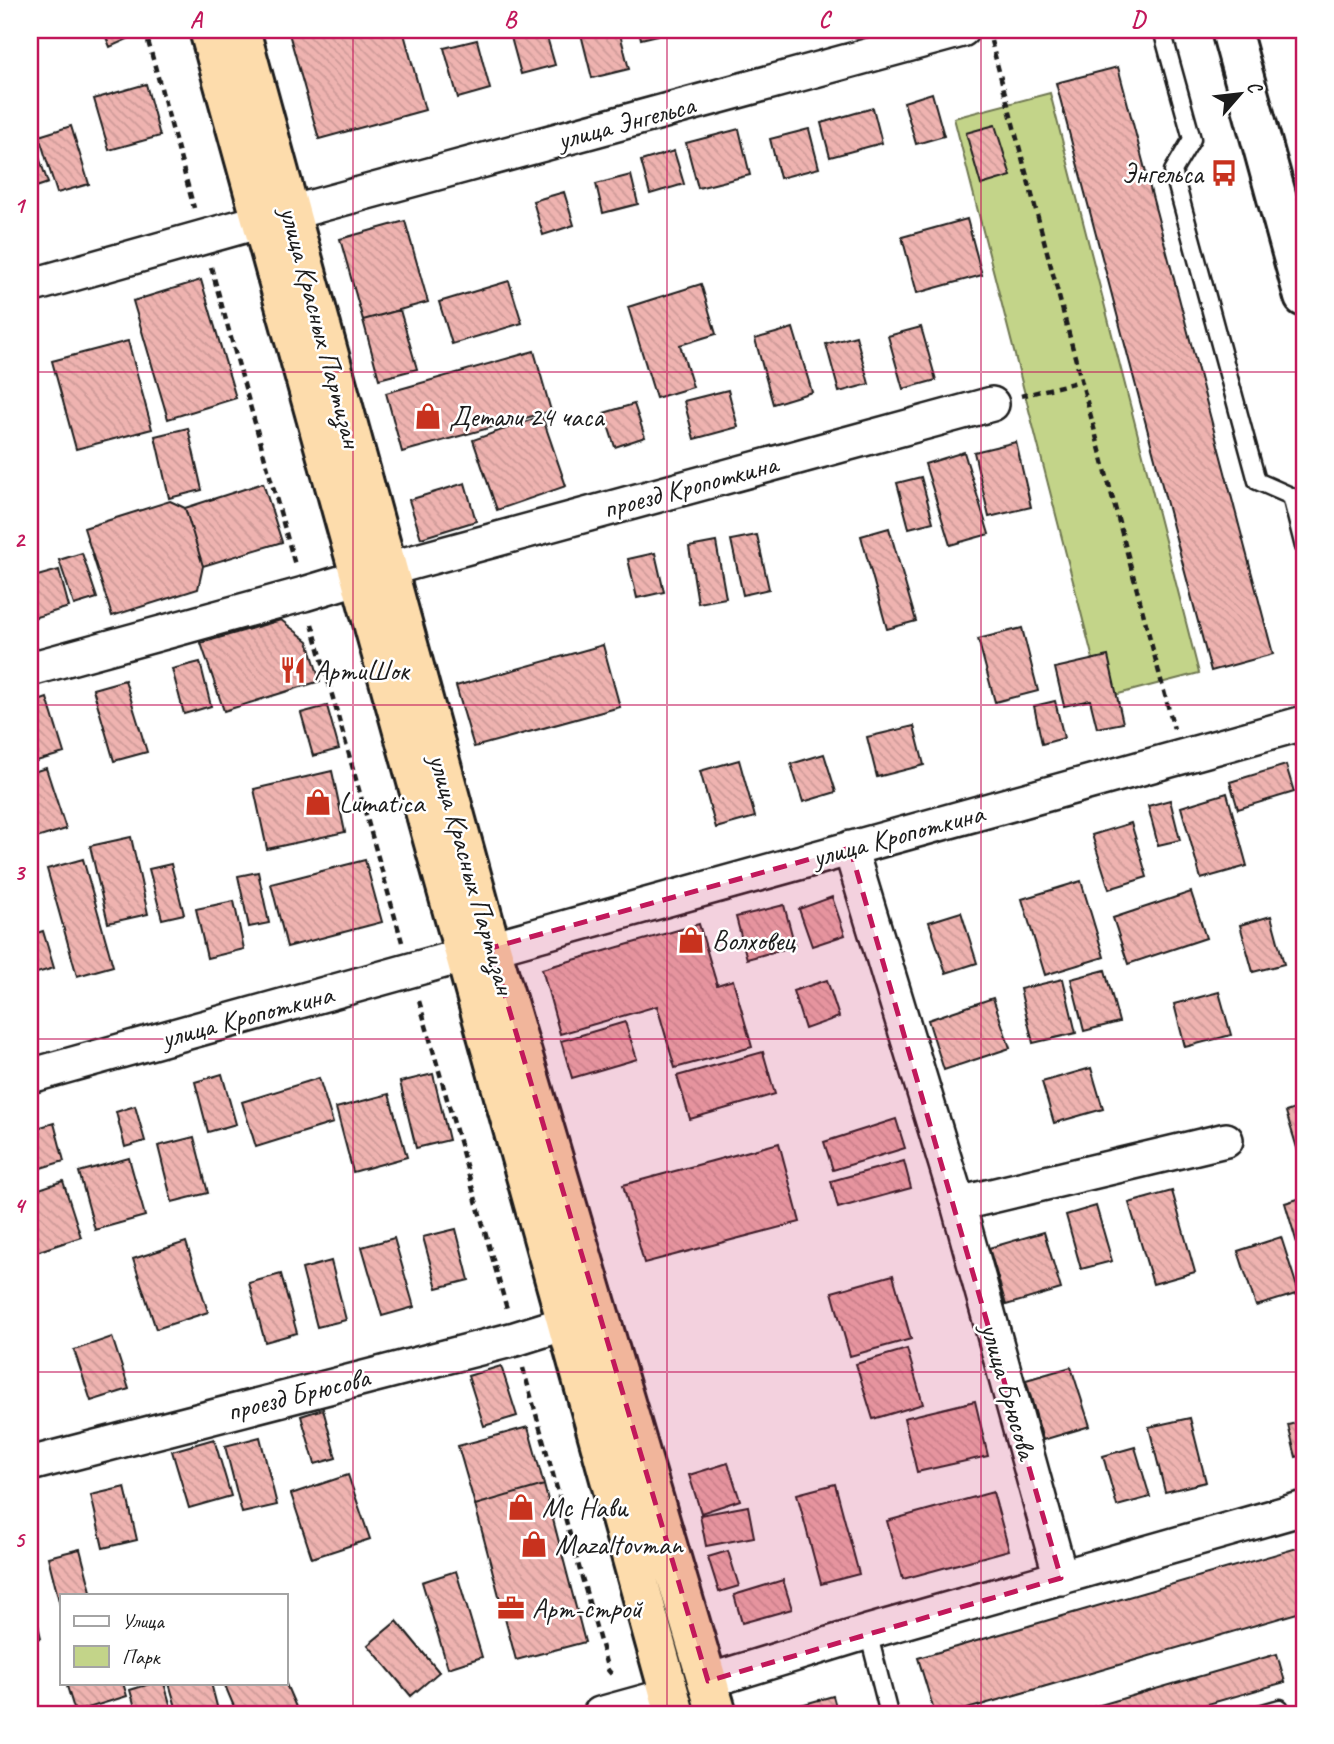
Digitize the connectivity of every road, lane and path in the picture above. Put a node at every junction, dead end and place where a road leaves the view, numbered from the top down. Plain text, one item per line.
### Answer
1 (145, 30) edge
2 (209, 30) edge
3 (240, 30) edge
4 (961, 30) edge
5 (988, 30) edge
6 (1162, 30) edge
7 (1231, 30) edge
8 (276, 217) junction
9 (203, 237) junction
10 (30, 286) edge
11 (1304, 297) edge
12 (1082, 381) junction
13 (992, 404) joint
14 (1304, 547) edge
15 (374, 573) junction
16 (304, 594) junction
17 (30, 669) edge
18 (1304, 723) edge
19 (1182, 757) junction
20 (850, 848) junction
21 (478, 951) junction
22 (410, 971) junction
23 (30, 1076) edge
24 (1226, 1140) dead end
25 (958, 1205) junction
26 (566, 1322) junction
27 (515, 1339) junction
28 (30, 1464) edge
29 (1304, 1508) edge
30 (1061, 1577) junction
31 (868, 1632) junction
32 (712, 1698) edge
33 (662, 1704) edge
34 (1280, 1709) dead end
35 (600, 1714) edge
36 (889, 1714) edge
37 (1259, 1714) edge

1 - 9 path
2 - 8 highway, улица Красных Партизан
3 - 8 highway, улица Красных Партизан
4 - 8 street, улица Энгельса
5 - 12 path
6 - 14 lane
7 - 11 street
8 - 9 street, улица Энгельса
8 - 15 highway, улица Красных Партизан
9 - 10 street, улица Энгельса
9 - 16 path
12 - 13 path
12 - 19 path
13 - 15 street, проезд Кропоткина
15 - 16 street, проезд Кропоткина
15 - 21 highway, улица Красных Партизан
16 - 17 street, проезд Кропоткина
16 - 22 path
18 - 19 street, улица Кропоткина
19 - 20 street, улица Кропоткина
20 - 21 street, улица Кропоткина
20 - 25 street, улица Брюсова
21 - 22 street, улица Кропоткина
21 - 26 highway, улица Красных Партизан
21 - 32 highway, улица Красных Партизан
22 - 23 street, улица Кропоткина
22 - 27 path
24 - 25 street
25 - 30 street, улица Брюсова
26 - 27 street, проезд Брюсова
26 - 33 highway, улица Красных Партизан
27 - 28 street, проезд Брюсова
27 - 33 path
29 - 30 street
30 - 31 street
31 - 32 street
31 - 36 lane
33 - 35 street
34 - 37 lane

